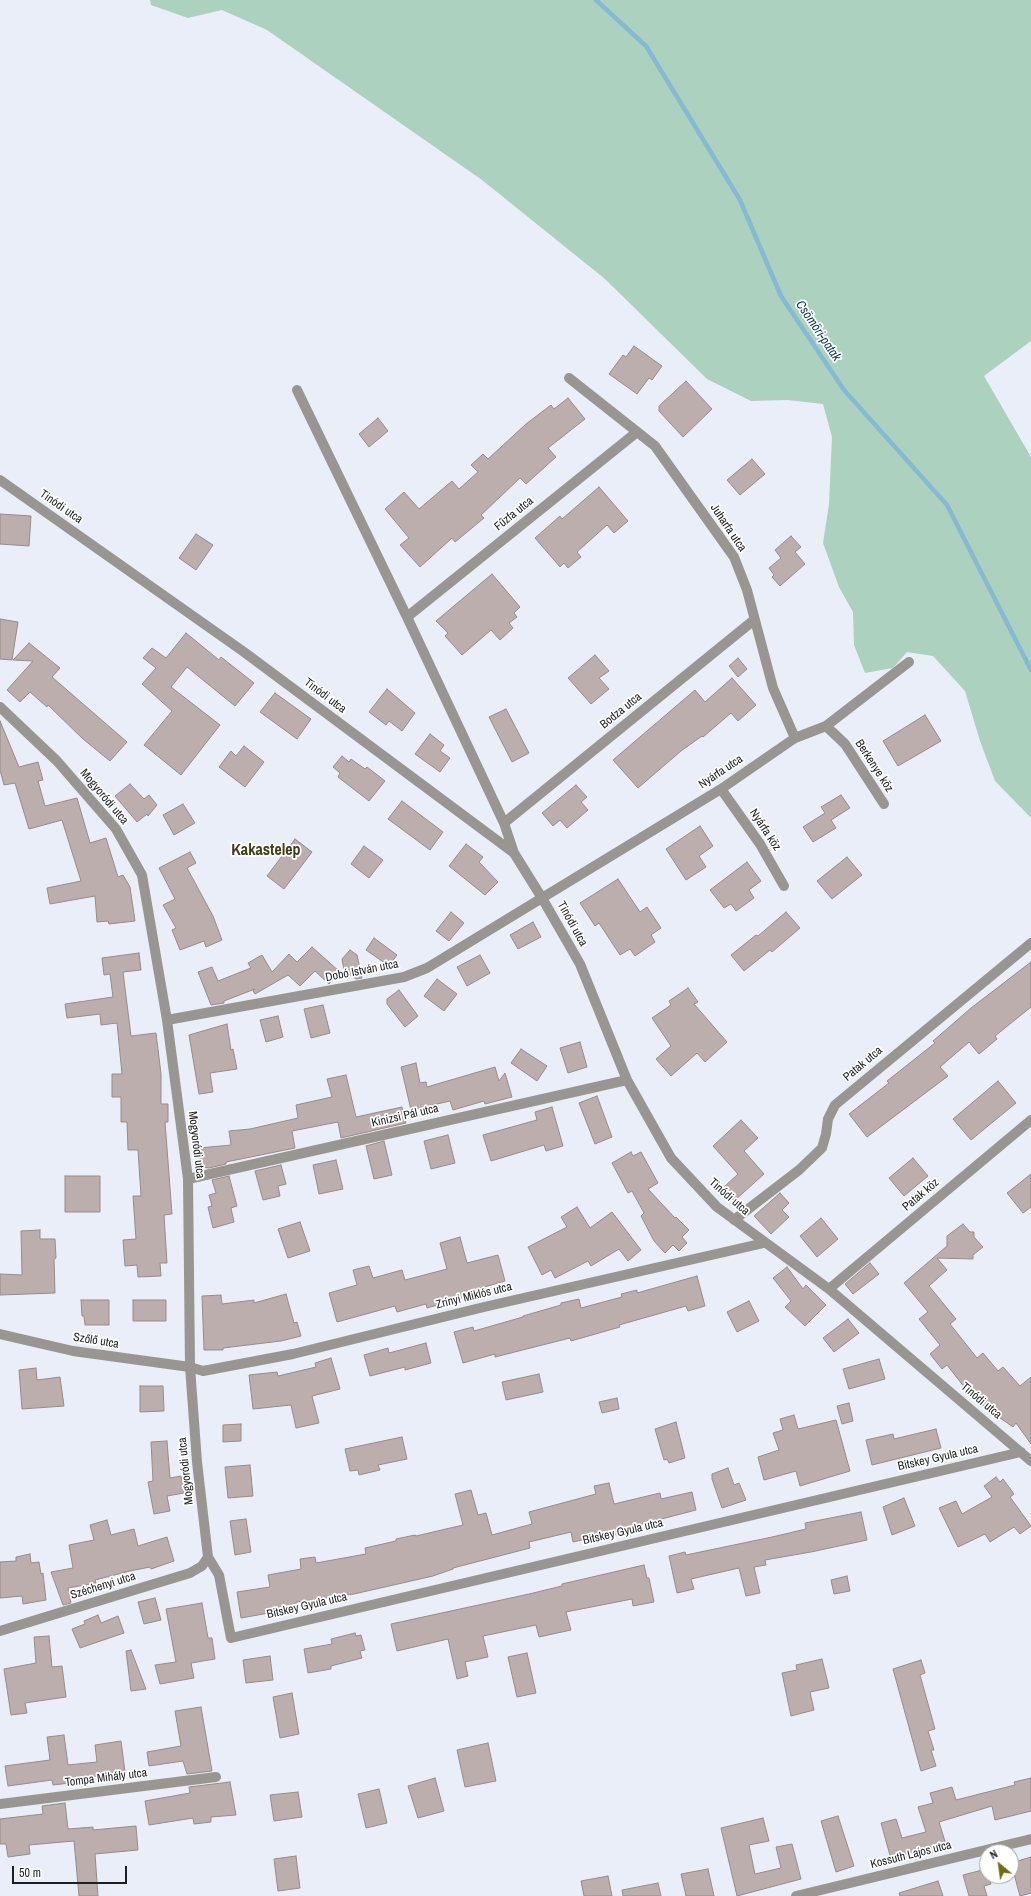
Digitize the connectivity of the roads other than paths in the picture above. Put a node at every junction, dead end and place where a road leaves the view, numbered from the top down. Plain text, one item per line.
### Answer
1 (569, 378) dead end
2 (298, 390) dead end
3 (637, 432) junction
4 (0, 480) edge
5 (407, 617) junction
6 (754, 620) junction
7 (909, 662) dead end
8 (0, 707) edge
9 (826, 726) junction
10 (795, 738) junction
11 (721, 790) junction
12 (884, 804) dead end
13 (504, 823) junction
14 (514, 853) junction
15 (784, 886) dead end
16 (542, 898) junction
17 (1031, 942) edge
18 (167, 1020) junction
19 (627, 1080) junction
20 (1031, 1120) edge
21 (188, 1179) junction
22 (734, 1220) junction
23 (764, 1243) junction
24 (828, 1289) junction
25 (0, 1334) edge
26 (190, 1367) junction
27 (1021, 1452) junction
28 (1031, 1461) edge
29 (208, 1557) junction
30 (0, 1631) edge
31 (231, 1638) joint
32 (216, 1777) dead end
33 (0, 1804) edge
34 (1031, 1839) edge
35 (796, 1896) edge

1 - 3 street, Juharfa utca
2 - 5 street
3 - 5 street, Fűzfa utca
3 - 6 street, Juharfa utca
4 - 14 street, Tinódi utca
5 - 13 street
6 - 10 street, Juharfa utca
6 - 13 street, Bodza utca
7 - 9 street, Nyárfa utca
8 - 18 street, Mogyoródi utca
9 - 10 street, Nyárfa utca
9 - 12 street, Berkenye köz
10 - 11 street, Nyárfa utca
11 - 15 street, Nyárfa köz
11 - 16 street, Nyárfa utca
13 - 14 street
14 - 16 street, Tinódi utca
16 - 18 street, Dobó István utca
16 - 19 street, Tinódi utca
17 - 22 street, Patak utca
18 - 21 street, Mogyoródi utca
19 - 21 street, Kinizsi Pál utca
19 - 22 street, Tinódi utca
20 - 24 street, Patak köz
21 - 26 street, Mogyoródi utca
22 - 23 street, Tinódi utca
23 - 24 street, Tinódi utca
23 - 26 street, Zrínyi Miklós utca
24 - 27 street, Tinódi utca
25 - 26 street, Szőlő utca
26 - 29 street, Mogyoródi utca
27 - 28 street, Tinódi utca
27 - 31 street, Bitskey Gyula utca
29 - 30 street, Széchenyi utca
29 - 31 street, Mogyoródi utca
32 - 33 street, Tompa Mihály utca
34 - 35 street, Kossuth Lajos utca

